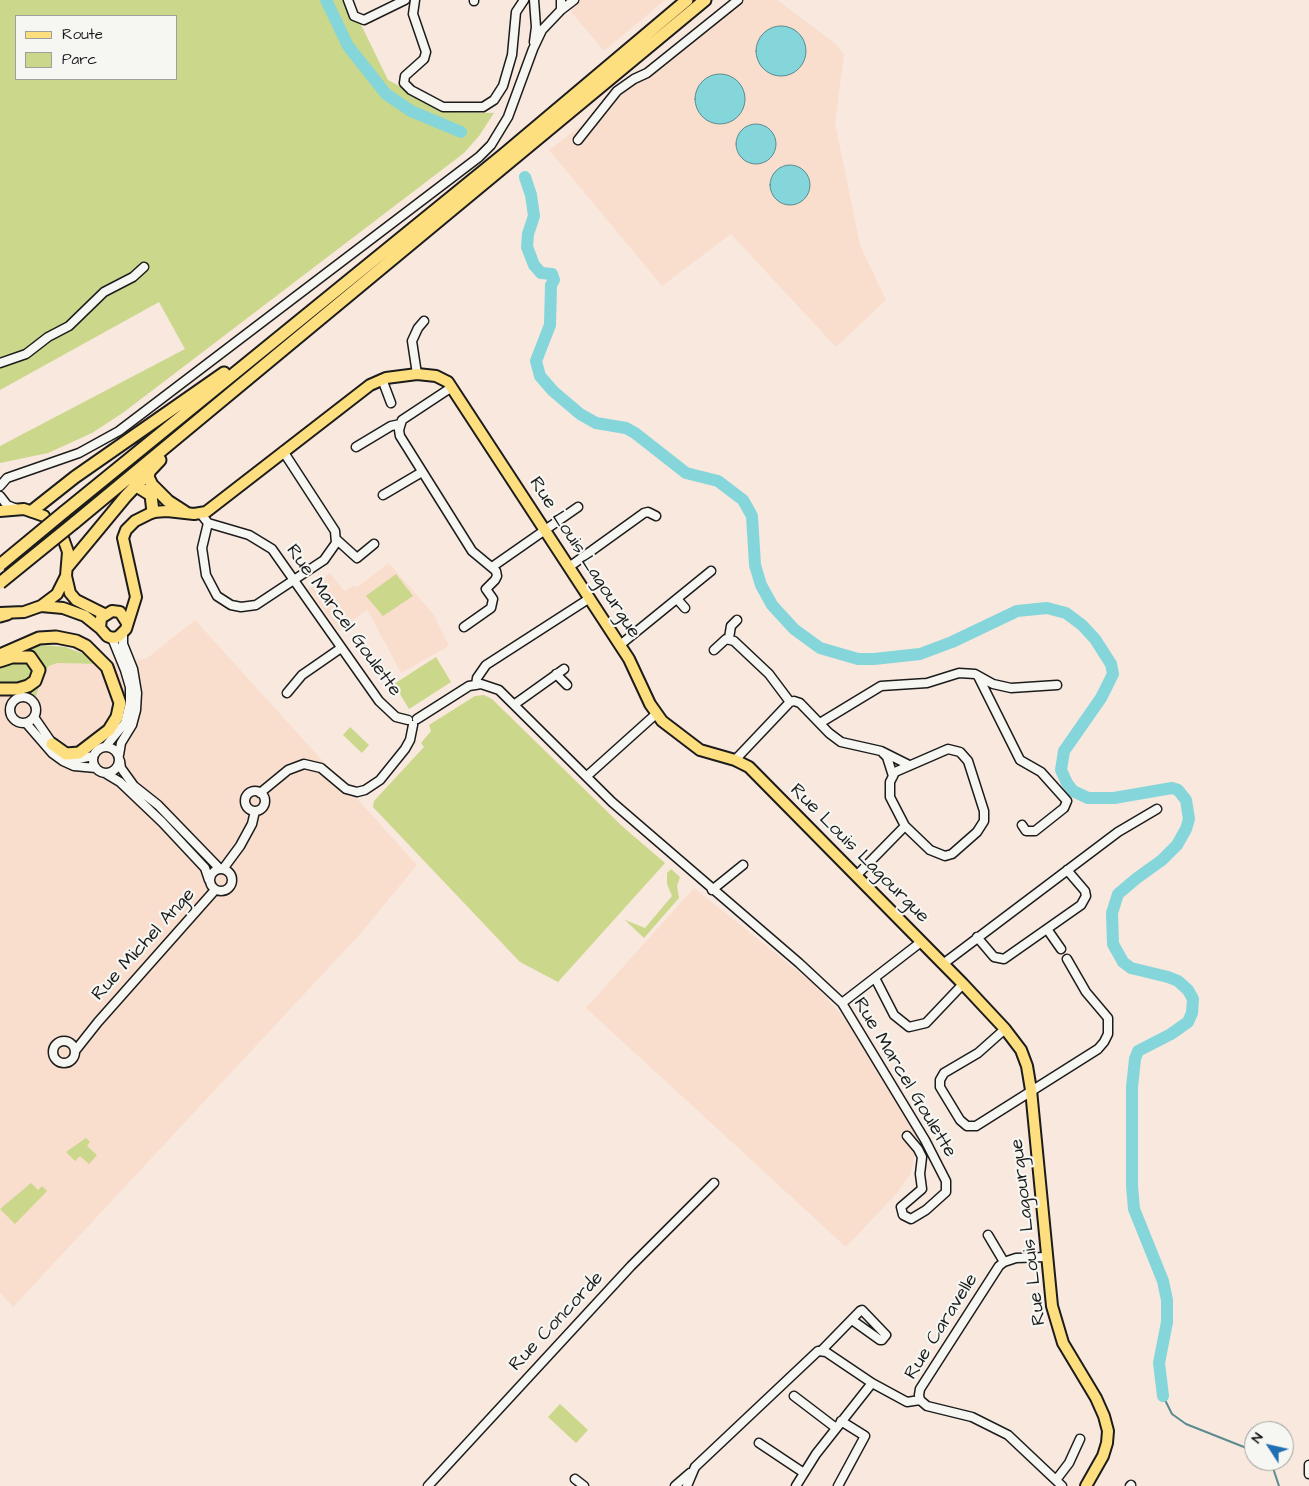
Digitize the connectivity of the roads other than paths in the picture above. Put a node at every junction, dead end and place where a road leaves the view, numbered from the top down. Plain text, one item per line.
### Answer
1 (348, 0) edge
2 (415, 0) edge
3 (524, 0) edge
4 (532, 0) edge
5 (561, 0) edge
6 (574, 0) edge
7 (687, 0) edge
8 (705, 0) edge
9 (738, 0) edge
10 (402, 1) edge
11 (561, 10) junction
12 (535, 12) junction
13 (553, 18) junction
14 (532, 49) junction
15 (578, 140) dead end
16 (144, 267) dead end
17 (315, 308) junction
18 (424, 321) dead end
19 (290, 342) junction
20 (0, 363) edge
21 (417, 374) junction
22 (382, 379) junction
23 (452, 387) junction
24 (391, 403) dead end
25 (400, 424) junction
26 (356, 447) dead end
27 (283, 451) junction
28 (150, 469) junction
29 (26, 471) junction
30 (422, 472) junction
31 (0, 478) edge
32 (135, 485) junction
33 (0, 486) edge
34 (383, 495) dead end
35 (0, 496) edge
36 (578, 507) dead end
37 (17, 508) junction
38 (0, 511) edge
39 (32, 511) junction
40 (153, 512) junction
41 (185, 512) junction
42 (201, 514) junction
43 (44, 516) dead end
44 (656, 516) dead end
45 (208, 523) junction
46 (545, 530) junction
47 (63, 538) dead end
48 (336, 538) junction
49 (374, 544) dead end
50 (0, 565) edge
51 (492, 567) junction
52 (569, 567) junction
53 (67, 571) junction
54 (711, 571) dead end
55 (295, 580) junction
56 (0, 583) edge
57 (135, 588) junction
58 (590, 598) junction
59 (678, 600) junction
60 (41, 606) junction
61 (685, 608) dead end
62 (116, 611) junction
63 (2, 614) edge
64 (104, 614) junction
65 (737, 620) dead end
66 (127, 623) junction
67 (464, 627) dead end
68 (100, 628) junction
69 (123, 634) junction
70 (112, 638) junction
71 (729, 638) junction
72 (620, 645) junction
73 (341, 648) junction
74 (714, 650) dead end
75 (0, 654) edge
76 (0, 661) edge
77 (564, 669) dead end
78 (556, 674) junction
79 (978, 675) junction
80 (476, 685) junction
81 (567, 685) dead end
82 (1057, 686) dead end
83 (0, 689) edge
84 (287, 693) dead end
85 (790, 702) junction
86 (515, 704) junction
87 (656, 714) junction
88 (34, 717) junction
89 (413, 721) junction
90 (26, 722) junction
91 (820, 723) junction
92 (52, 744) junction
93 (106, 746) junction
94 (881, 751) junction
95 (93, 756) junction
96 (119, 758) junction
97 (735, 760) junction
98 (909, 765) junction
99 (96, 768) junction
100 (105, 773) junction
101 (587, 776) junction
102 (893, 776) junction
103 (262, 796) junction
104 (247, 807) junction
105 (1157, 809) dead end
106 (256, 811) junction
107 (1022, 825) dead end
108 (905, 826) junction
109 (249, 830) junction
110 (239, 848) junction
111 (743, 865) dead end
112 (222, 869) junction
113 (1067, 870) junction
114 (230, 874) junction
115 (856, 876) junction
116 (210, 880) junction
117 (215, 890) junction
118 (712, 890) junction
119 (1047, 929) junction
120 (977, 936) junction
121 (921, 942) junction
122 (1061, 949) dead end
123 (1067, 959) dead end
124 (943, 964) junction
125 (874, 978) junction
126 (962, 984) junction
127 (842, 1003) junction
128 (98, 1022) junction
129 (1005, 1029) junction
130 (67, 1041) junction
131 (75, 1051) junction
132 (1031, 1090) junction
133 (907, 1136) dead end
134 (714, 1183) dead end
135 (988, 1235) dead end
136 (1046, 1257) junction
137 (1004, 1262) junction
138 (852, 1320) dead end
139 (822, 1350) junction
140 (872, 1383) junction
141 (794, 1396) dead end
142 (920, 1400) junction
143 (842, 1421) junction
144 (836, 1428) junction
145 (1080, 1439) dead end
146 (759, 1443) dead end
147 (1309, 1465) edge
148 (692, 1472) junction
149 (804, 1473) junction
150 (1309, 1474) edge
151 (1059, 1483) edge
152 (428, 1486) edge
153 (675, 1486) edge
154 (688, 1486) edge
155 (796, 1486) edge
156 (838, 1486) edge
157 (1086, 1486) edge

1 - 10 street
2 - 3 street
4 - 12 street
5 - 11 street
6 - 11 street
7 - 17 highway
8 - 19 highway
9 - 15 street
11 - 13 street
12 - 13 street
12 - 14 street
13 - 14 street
14 - 29 street
16 - 20 street
17 - 39 highway
17 - 50 highway, bridge
18 - 21 street
19 - 28 highway
19 - 56 highway, bridge
21 - 22 main road, Rue Louis Lagourgue
21 - 23 main road, Rue Louis Lagourgue
22 - 24 street
22 - 27 main road, Rue Louis Lagourgue
23 - 25 street
23 - 46 main road, Rue Louis Lagourgue
25 - 26 street
25 - 30 street
27 - 42 main road, Rue Louis Lagourgue
27 - 48 street
28 - 32 highway
28 - 41 highway
29 - 31 street
29 - 33 street
30 - 34 street
30 - 51 street
32 - 40 highway
32 - 53 highway
35 - 37 street
36 - 46 street
37 - 38 main road
37 - 39 main road
39 - 43 main road
40 - 41 main road
40 - 57 main road
41 - 42 main road
42 - 45 street
44 - 52 street
45 - 55 street, Rue Marcel Goulette
45 - 55 street
46 - 51 street
46 - 52 main road, Rue Louis Lagourgue
47 - 53 main road
48 - 49 street
48 - 55 street
51 - 67 street
52 - 58 main road, Rue Louis Lagourgue
53 - 60 main road
53 - 64 main road
54 - 59 street
55 - 73 street, Rue Marcel Goulette
57 - 62 main road
57 - 66 main road
58 - 72 main road, Rue Louis Lagourgue
58 - 80 street
59 - 61 street
59 - 72 street
60 - 63 main road
60 - 68 main road
62 - 64 main road
62 - 66 main road
64 - 68 main road
65 - 71 street
66 - 69 main road
68 - 70 main road
69 - 70 main road
69 - 96 street
70 - 93 street
71 - 74 street
71 - 85 street
72 - 87 main road, Rue Louis Lagourgue
73 - 84 street
73 - 89 street, Rue Marcel Goulette
75 - 92 highway
76 - 83 highway
77 - 78 street
78 - 81 street
78 - 86 street
79 - 82 street
79 - 91 street
79 - 107 street
80 - 86 street, Rue Marcel Goulette
80 - 89 street
85 - 91 street
85 - 97 street
86 - 101 street, Rue Marcel Goulette
87 - 97 main road, Rue Louis Lagourgue
87 - 101 street
88 - 90 street
88 - 90 street
88 - 92 street
89 - 103 street
90 - 99 street
91 - 94 street
92 - 95 street
93 - 95 street
93 - 96 street
94 - 98 street
94 - 102 street
95 - 99 street
96 - 100 street
96 - 112 street
97 - 115 main road, Rue Louis Lagourgue
98 - 102 street
98 - 108 street
99 - 100 street
100 - 116 street, Rue Michel Ange
101 - 118 street, Rue Marcel Goulette
102 - 108 street
103 - 104 street
103 - 106 street
104 - 106 street
104 - 109 street
105 - 113 street
106 - 109 street
108 - 115 street
109 - 110 street
110 - 112 street
110 - 114 street
111 - 118 street
112 - 114 street
112 - 116 street
113 - 119 street
113 - 120 street
114 - 117 street
115 - 121 main road, Rue Louis Lagourgue
116 - 117 street
117 - 128 street, Rue Michel Ange
118 - 127 street, Rue Marcel Goulette
119 - 120 street
119 - 122 street
120 - 124 street
121 - 124 main road, Rue Louis Lagourgue
121 - 125 street
123 - 132 street
124 - 126 main road, Rue Louis Lagourgue
125 - 126 street
125 - 127 street
126 - 129 main road, Rue Louis Lagourgue
127 - 133 street, Rue Marcel Goulette
128 - 130 street, Rue Michel Ange
128 - 131 street, Rue Michel Ange
129 - 132 main road, Rue Louis Lagourgue
129 - 132 street
130 - 131 street
130 - 131 street, Rue Michel Ange
132 - 136 main road, Rue Louis Lagourgue
134 - 152 street, Rue Concorde
135 - 137 street
136 - 137 street
136 - 157 main road, Rue Louis Lagourgue
137 - 142 street, Rue Caravelle
138 - 139 street
139 - 140 street
139 - 148 street
140 - 142 street
140 - 143 street
141 - 144 street
142 - 151 street, Rue Caravelle
143 - 144 street
143 - 156 street
144 - 149 street
145 - 151 street, Rue Caravelle
146 - 149 street
147 - 150 street
148 - 153 street
148 - 154 street
149 - 155 street

